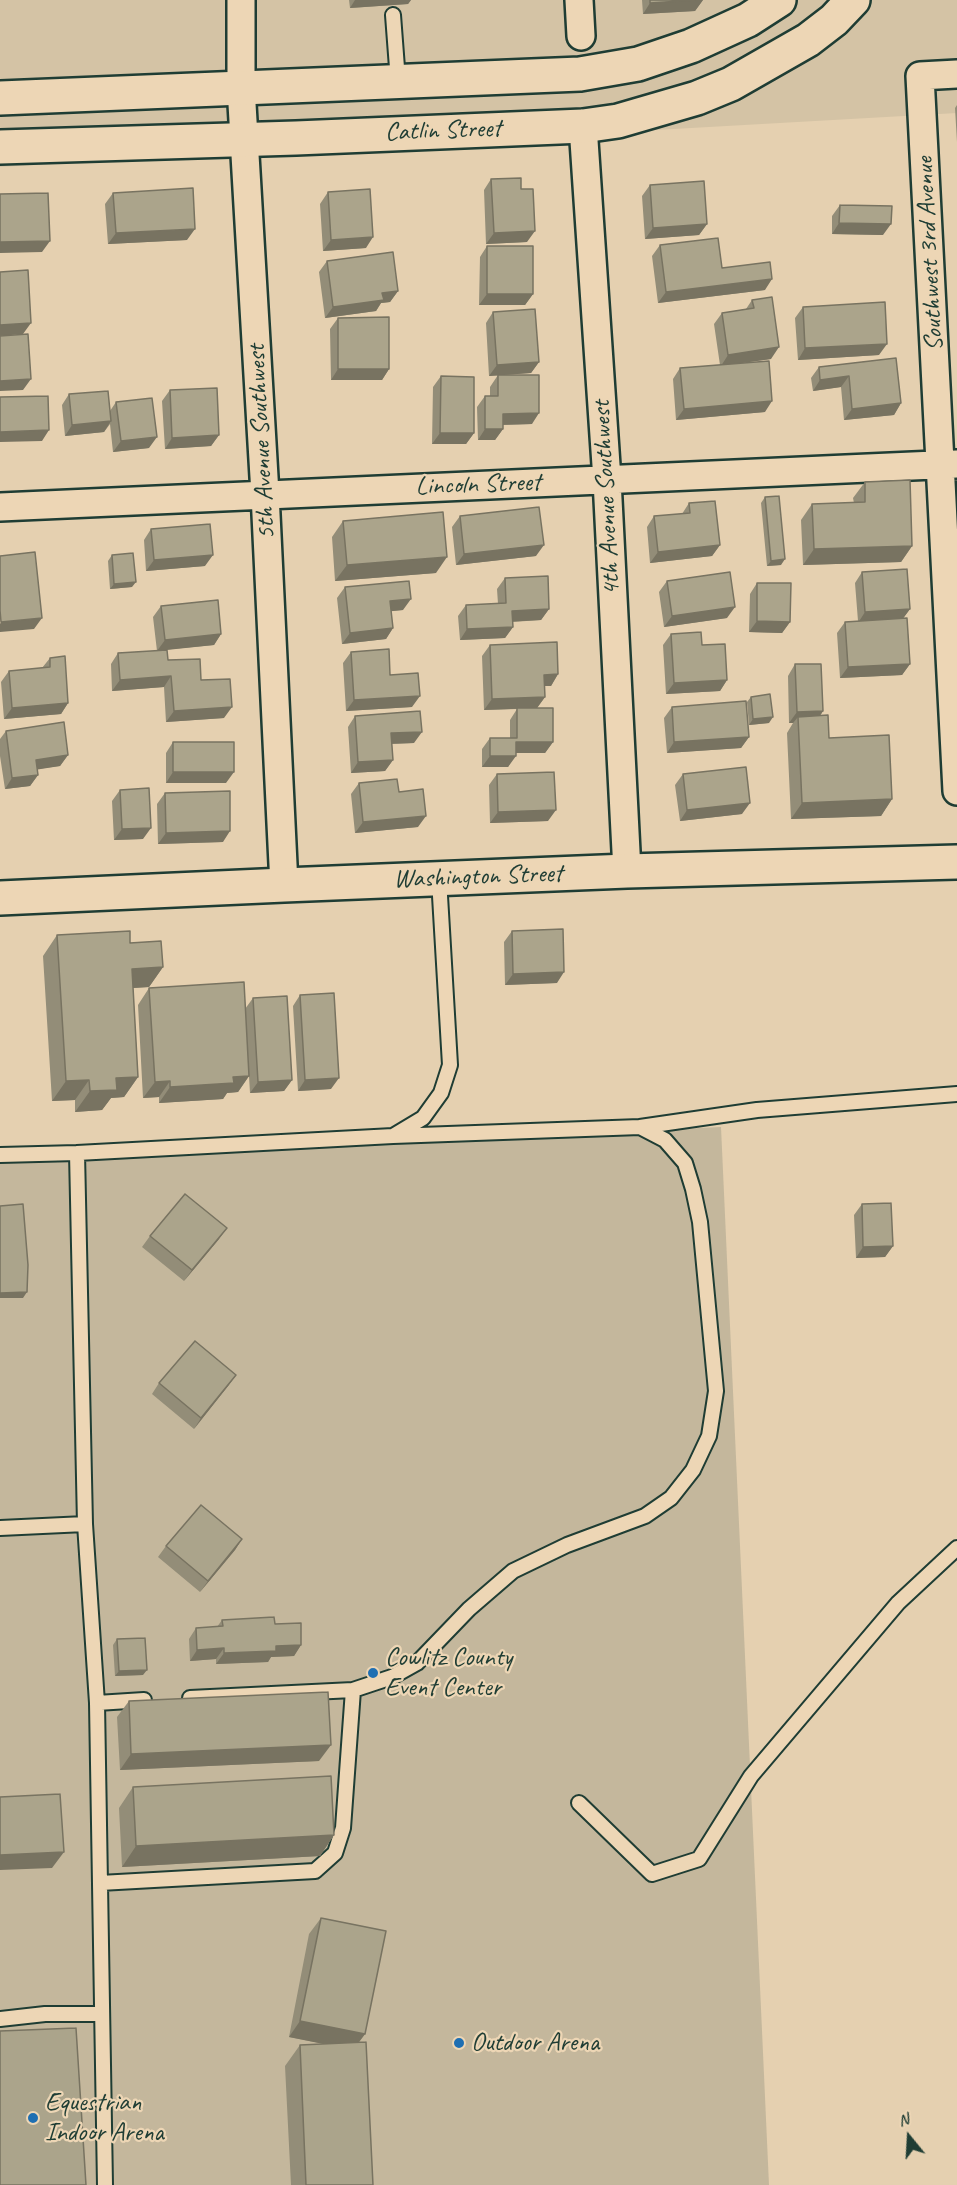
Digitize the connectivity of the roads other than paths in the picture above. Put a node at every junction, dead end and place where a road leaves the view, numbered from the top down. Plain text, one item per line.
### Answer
1 (241, 0) edge
2 (579, 0) edge
3 (779, 0) edge
4 (853, 0) edge
5 (393, 15) dead end
6 (581, 36) dead end
7 (957, 74) edge
8 (398, 81) junction
9 (241, 87) junction
10 (0, 98) edge
11 (583, 126) junction
12 (244, 140) junction
13 (0, 147) edge
14 (949, 464) edge
15 (607, 480) junction
16 (265, 494) junction
17 (0, 507) edge
18 (957, 791) edge
19 (957, 862) edge
20 (627, 871) junction
21 (439, 879) junction
22 (284, 885) junction
23 (0, 898) edge
24 (957, 1094) edge
25 (640, 1127) junction
26 (393, 1136) junction
27 (77, 1153) junction
28 (0, 1155) edge
29 (85, 1524) junction
30 (0, 1528) edge
31 (957, 1548) edge
32 (352, 1690) junction
33 (178, 1699) edge
34 (155, 1700) edge
35 (97, 1703) junction
36 (579, 1803) dead end
37 (100, 1882) junction
38 (102, 2014) junction
39 (0, 2019) edge
40 (105, 2185) edge

1 - 9 street, 5th Avenue Southwest
2 - 6 street
3 - 8 main road, Catlin Street
4 - 11 main road, Catlin Street
5 - 8 lane
7 - 14 street, Southwest 3rd Avenue
8 - 9 main road, Catlin Street
9 - 10 main road, Catlin Street
9 - 12 street, 5th Avenue Southwest
11 - 12 main road, Catlin Street
11 - 15 street, 4th Avenue Southwest
12 - 13 main road, Catlin Street
12 - 16 street, 5th Avenue Southwest
14 - 15 street, Lincoln Street
14 - 18 street, Southwest 3rd Avenue
15 - 16 street, Lincoln Street
15 - 20 street, 4th Avenue Southwest
16 - 17 street, Lincoln Street
16 - 22 street, 5th Avenue Southwest
19 - 20 main road, Washington Street
20 - 21 main road, Washington Street
21 - 22 main road, Washington Street
21 - 26 lane
22 - 23 main road, Washington Street
24 - 25 lane
25 - 26 lane
25 - 32 lane
26 - 27 lane
27 - 28 lane
27 - 29 lane
29 - 30 lane
29 - 35 lane
31 - 36 lane
32 - 33 lane
32 - 37 lane
34 - 35 lane
35 - 37 lane
37 - 38 lane
38 - 39 lane
38 - 40 lane

